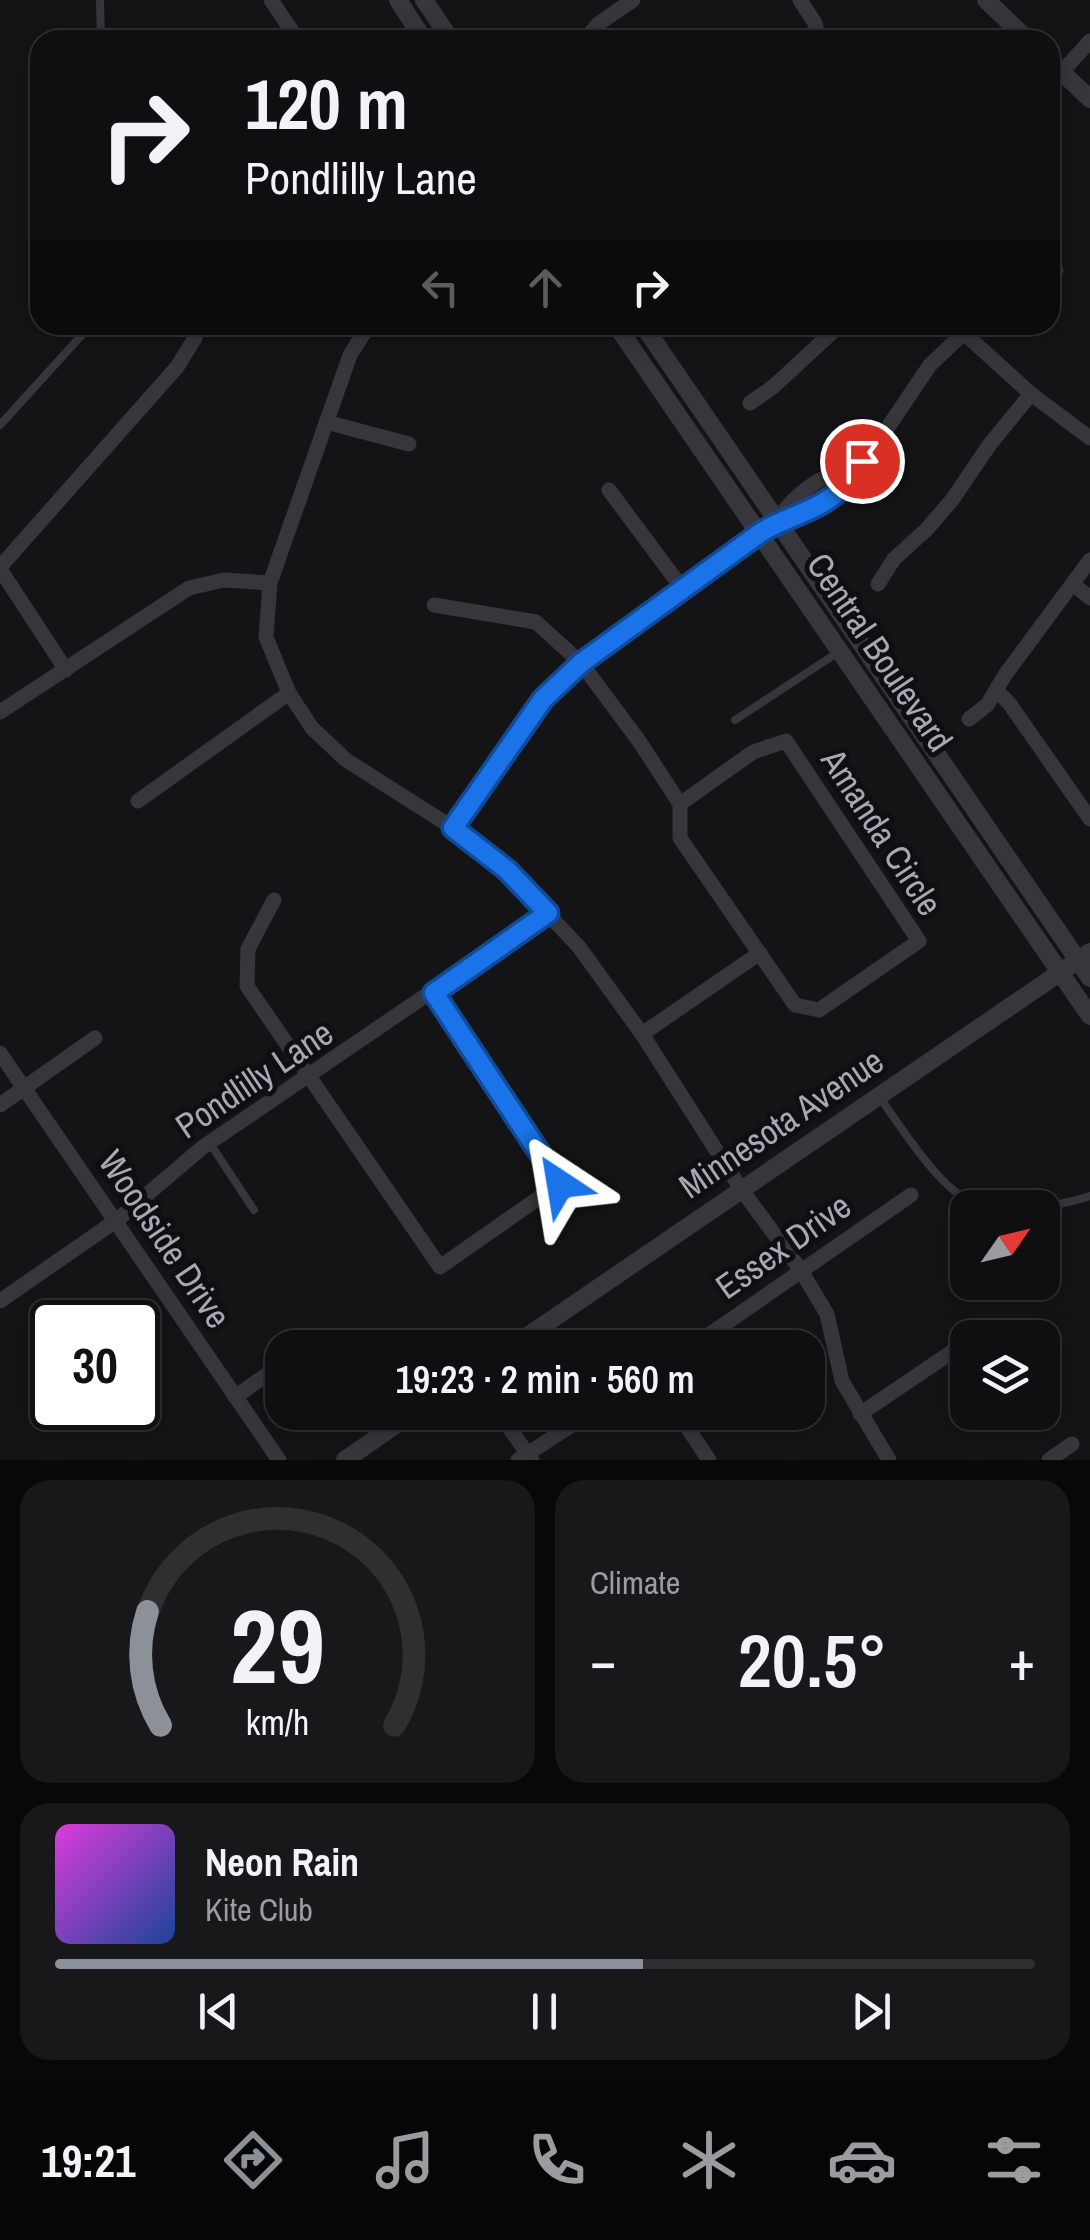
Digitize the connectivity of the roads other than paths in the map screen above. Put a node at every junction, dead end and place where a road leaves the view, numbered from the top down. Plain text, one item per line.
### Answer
1 (100, 0) edge
2 (271, 0) edge
3 (424, 0) edge
4 (633, 0) edge
5 (800, 0) edge
6 (986, 0) edge
7 (402, 1) edge
8 (101, 30) edge
9 (291, 30) edge
10 (418, 30) edge
11 (444, 30) edge
12 (593, 30) edge
13 (817, 30) edge
14 (1018, 30) edge
15 (1090, 41) edge
16 (1060, 68) edge
17 (1060, 77) edge
18 (1090, 99) edge
19 (82, 335) edge
20 (196, 335) edge
21 (363, 335) edge
22 (623, 335) edge
23 (650, 335) edge
24 (829, 335) edge
25 (957, 335) edge
26 (970, 335) edge
27 (1030, 394) junction
28 (750, 403) dead end
29 (326, 422) junction
30 (0, 424) edge
31 (1090, 438) edge
32 (410, 444) dead end
33 (609, 490) dead end
34 (777, 522) junction
35 (760, 533) junction
36 (1090, 560) edge
37 (0, 568) edge
38 (270, 583) junction
39 (878, 584) dead end
40 (1073, 584) junction
41 (682, 588) junction
42 (1090, 598) edge
43 (434, 605) dead end
44 (840, 651) junction
45 (581, 663) junction
46 (66, 670) junction
47 (997, 691) junction
48 (289, 693) junction
49 (0, 712) edge
50 (970, 719) dead end
51 (735, 720) dead end
52 (138, 801) dead end
53 (680, 804) junction
54 (1090, 819) edge
55 (453, 828) junction
56 (274, 900) dead end
57 (548, 913) junction
58 (760, 953) junction
59 (1084, 956) edge
60 (1061, 972) junction
61 (1090, 978) edge
62 (434, 993) junction
63 (1090, 1016) edge
64 (642, 1034) junction
65 (95, 1038) dead end
66 (0, 1052) edge
67 (310, 1076) junction
68 (24, 1088) junction
69 (878, 1096) junction
70 (0, 1106) edge
71 (210, 1142) junction
72 (741, 1190) junction
73 (911, 1195) dead end
74 (1090, 1196) edge
75 (254, 1210) dead end
76 (117, 1220) junction
77 (800, 1269) junction
78 (0, 1301) edge
79 (536, 1330) edge
80 (715, 1330) edge
81 (950, 1353) edge
82 (265, 1376) edge
83 (235, 1397) junction
84 (860, 1414) junction
85 (388, 1430) edge
86 (509, 1430) edge
87 (566, 1430) edge
88 (689, 1430) edge
89 (1072, 1444) dead end
90 (526, 1458) edge
91 (279, 1460) edge
92 (345, 1460) edge
93 (709, 1460) edge
94 (889, 1460) edge
95 (1048, 1460) edge

1 - 8 lane
2 - 9 street
3 - 11 street
4 - 12 street
5 - 13 street
6 - 14 street
7 - 10 street
15 - 16 street
17 - 18 street
19 - 30 lane
20 - 37 street
21 - 29 street
22 - 35 street, Central Boulevard
23 - 34 street, Central Boulevard
24 - 28 street
25 - 34 street
26 - 27 street
27 - 31 street
27 - 39 street
29 - 32 street
29 - 38 street
33 - 41 street
34 - 35 street
34 - 59 street, Central Boulevard
35 - 41 street
35 - 44 street, Central Boulevard
36 - 40 street
37 - 46 street
38 - 46 street
38 - 48 street
40 - 42 street
40 - 47 street
41 - 45 street
43 - 45 street, Amanda Circle
44 - 51 lane
44 - 60 street, Central Boulevard
45 - 53 street, Amanda Circle
45 - 55 street
46 - 49 street
47 - 50 street
47 - 54 street
48 - 52 street
48 - 55 street
53 - 58 street, Amanda Circle
53 - 58 street, Amanda Circle
55 - 57 street
56 - 67 street
57 - 62 street, Pondlilly Lane
57 - 64 street
58 - 64 street
59 - 60 street, Minnesota Avenue
59 - 61 street, Central Boulevard
60 - 63 street, Central Boulevard
60 - 69 street, Minnesota Avenue
62 - 67 street, Pondlilly Lane
62 - 67 street
64 - 72 street
65 - 68 street
66 - 68 street, Woodside Drive
67 - 71 street, Pondlilly Lane
68 - 70 street
68 - 76 street, Woodside Drive
69 - 72 street, Minnesota Avenue
69 - 74 lane
71 - 75 lane
71 - 76 street, Pondlilly Lane
72 - 77 street
72 - 79 street, Minnesota Avenue
73 - 77 street, Essex Drive
76 - 78 street, Pondlilly Lane
76 - 83 street, Woodside Drive
77 - 80 street, Essex Drive
77 - 84 street
81 - 84 street
82 - 83 street
83 - 91 street, Woodside Drive
84 - 94 street
85 - 92 street
86 - 90 street
87 - 90 street
88 - 93 street
89 - 95 street

